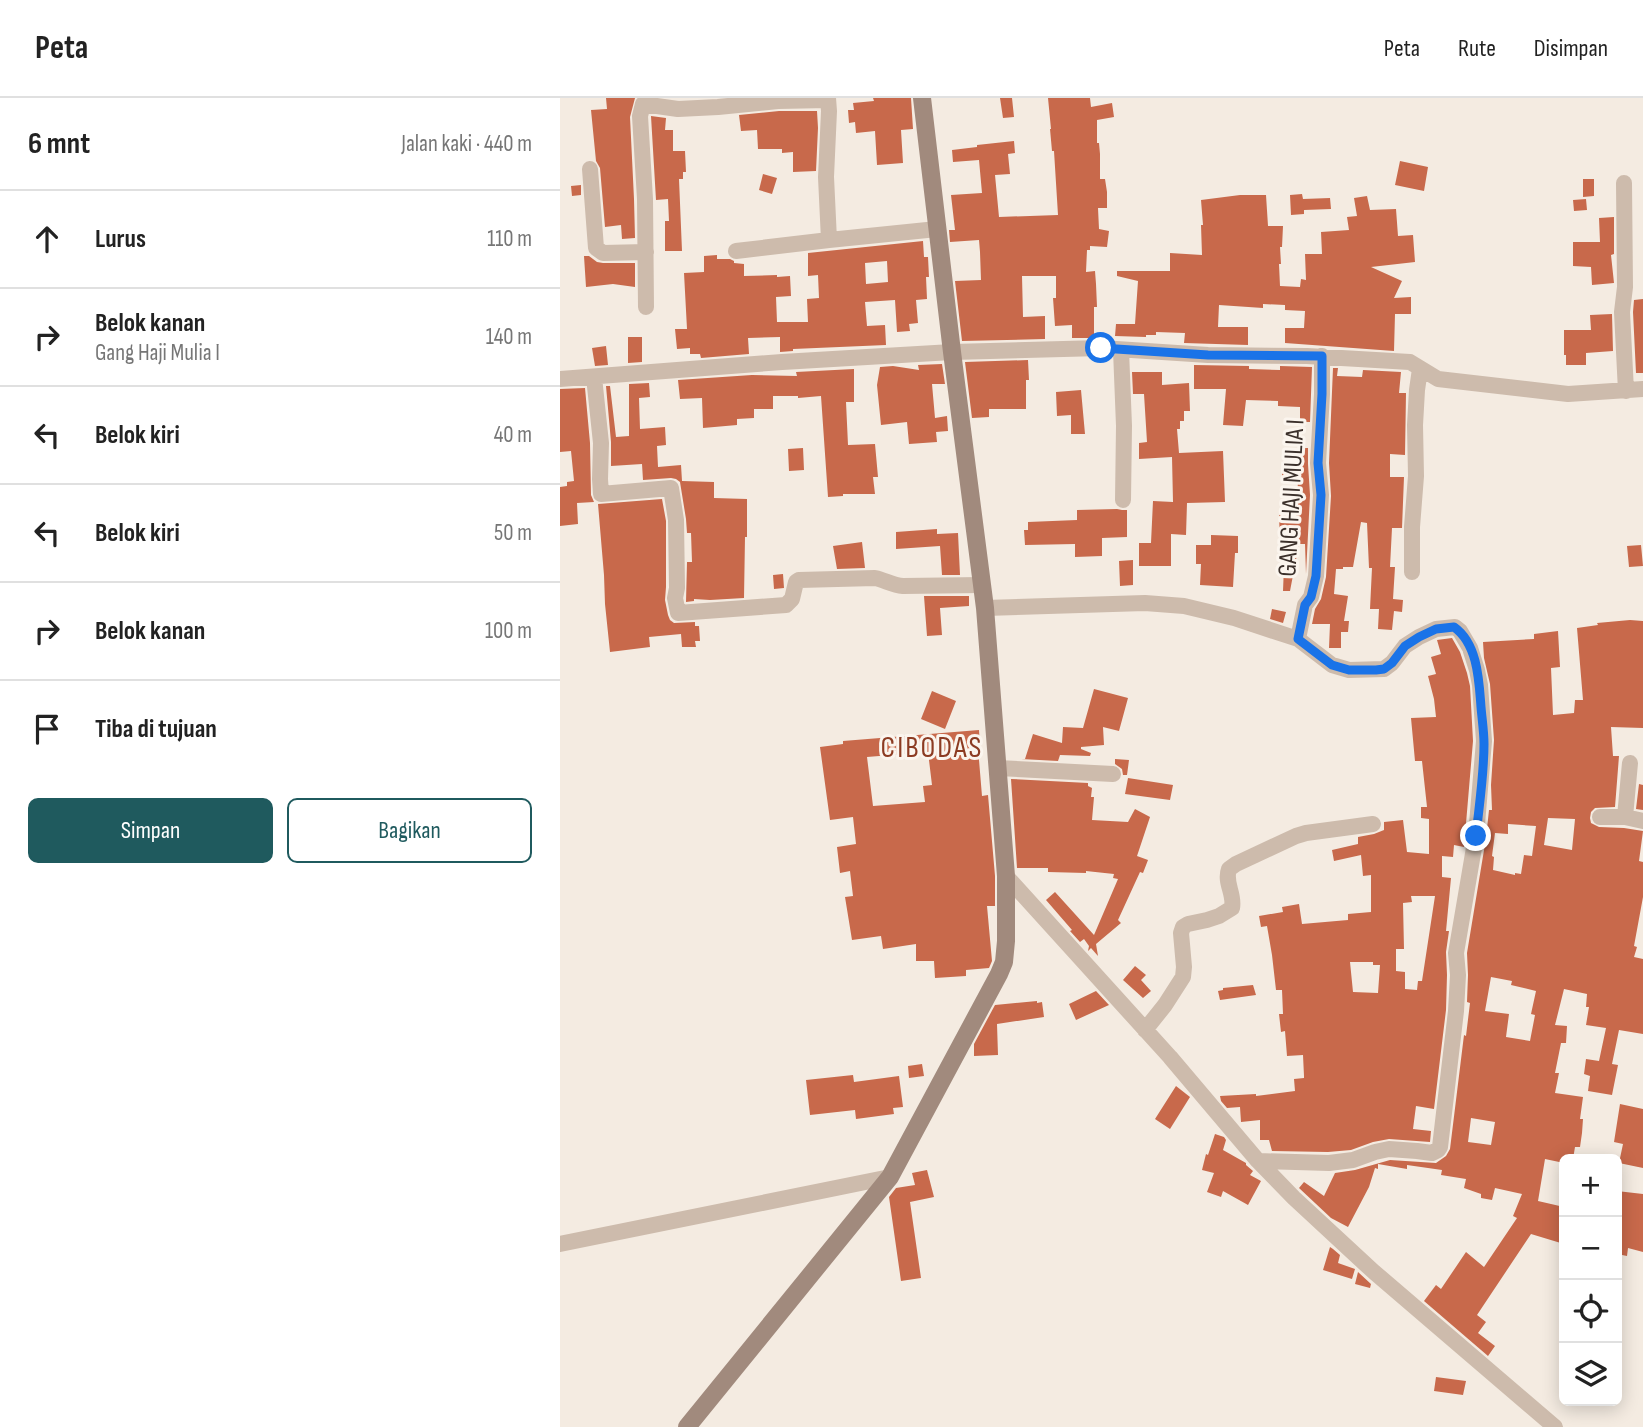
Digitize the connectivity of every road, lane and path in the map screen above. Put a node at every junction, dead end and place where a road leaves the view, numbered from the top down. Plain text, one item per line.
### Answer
1 (922, 98) edge
2 (828, 99) edge
3 (590, 169) dead end
4 (1624, 183) dead end
5 (937, 229) junction
6 (829, 240) junction
7 (736, 251) dead end
8 (646, 252) junction
9 (646, 307) dead end
10 (1121, 350) junction
11 (952, 352) junction
12 (1322, 356) junction
13 (1420, 369) junction
14 (594, 377) junction
15 (560, 379) edge
16 (1643, 389) edge
17 (1626, 391) junction
18 (1123, 500) dead end
19 (1412, 572) dead end
20 (982, 585) junction
21 (985, 608) junction
22 (1298, 639) junction
23 (1630, 763) dead end
24 (998, 768) junction
25 (1112, 775) dead end
26 (1600, 817) dead end
27 (1625, 817) junction
28 (1643, 821) edge
29 (1373, 824) dead end
30 (1006, 876) junction
31 (1145, 1030) junction
32 (1258, 1161) junction
33 (890, 1177) junction
34 (560, 1244) edge
35 (687, 1427) edge
36 (1555, 1427) edge

1 - 5 main road
2 - 6 street
2 - 8 street
3 - 8 street
4 - 17 street
5 - 6 street
5 - 11 main road
6 - 7 street
8 - 9 street
10 - 11 street
10 - 12 street
10 - 18 street
11 - 14 street
11 - 20 main road
12 - 13 street
12 - 22 street, GANG HAJI MULIA I
13 - 17 street
13 - 19 street
14 - 15 street
14 - 20 street
16 - 17 street
20 - 21 main road
21 - 22 street
21 - 24 main road
22 - 32 street
23 - 27 street
24 - 25 street
24 - 30 main road
26 - 27 street
27 - 28 street
29 - 31 street
30 - 31 street
30 - 33 main road
31 - 32 street
32 - 36 street
33 - 34 street
33 - 35 main road

